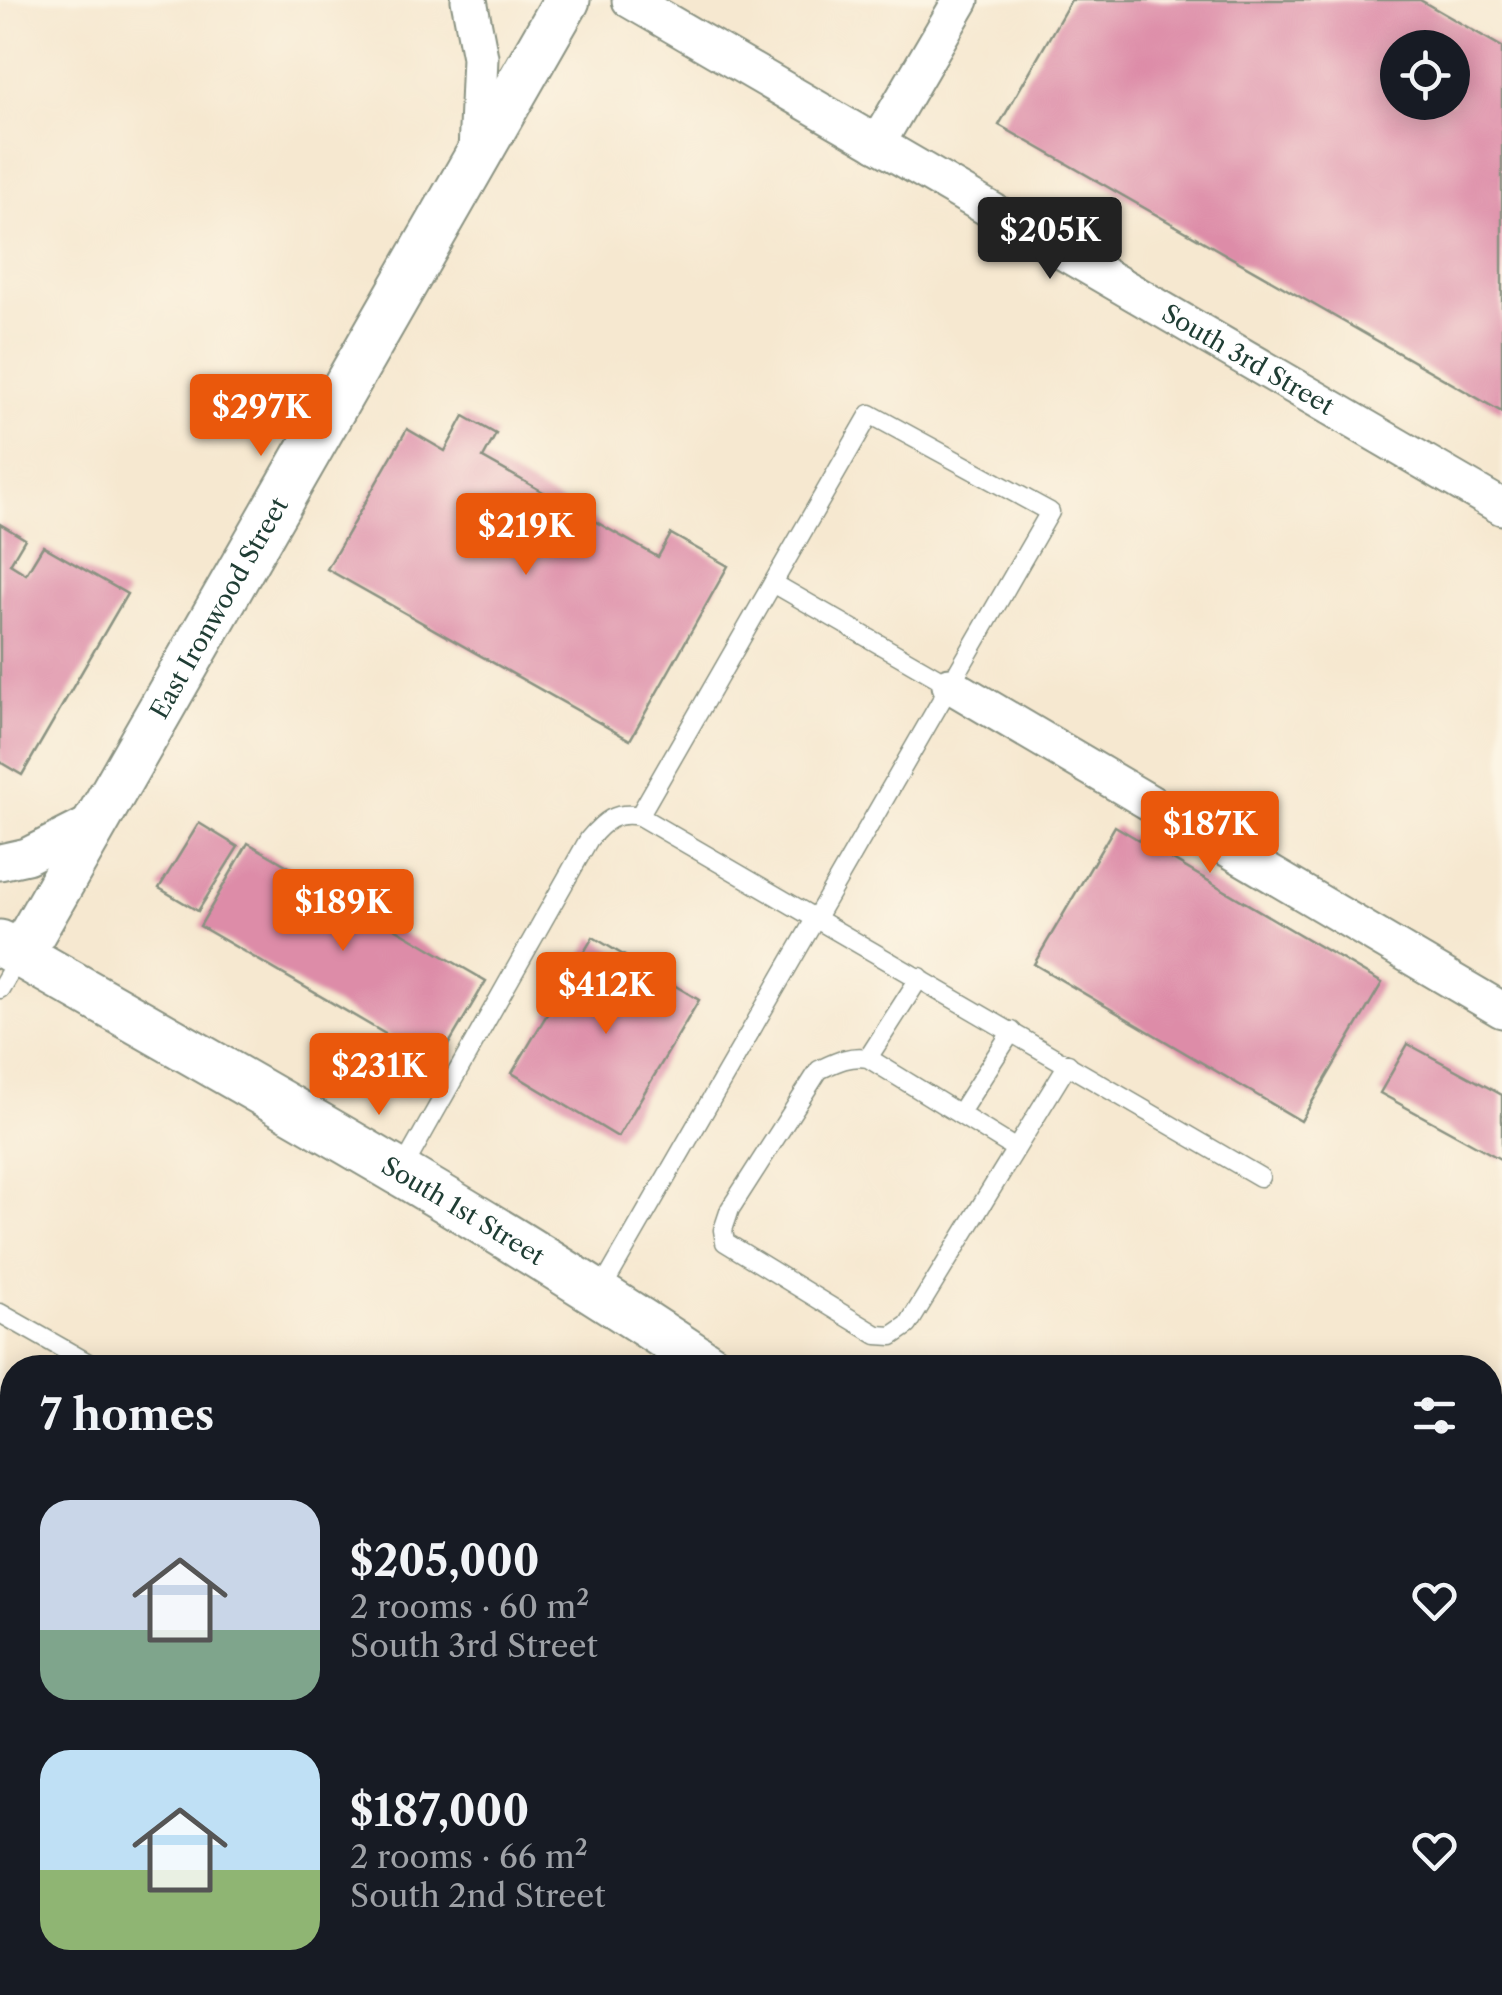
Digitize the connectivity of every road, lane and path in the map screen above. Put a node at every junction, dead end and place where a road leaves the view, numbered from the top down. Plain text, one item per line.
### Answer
1 (470, 0) edge
2 (567, 0) edge
3 (630, 0) edge
4 (961, 0) edge
5 (877, 144) junction
6 (474, 162) junction
7 (1502, 507) edge
8 (772, 583) junction
9 (950, 686) junction
10 (639, 816) junction
11 (96, 821) junction
12 (0, 862) edge
13 (817, 917) junction
14 (7, 962) edge
15 (920, 977) junction
16 (1502, 1010) edge
17 (1012, 1031) junction
18 (868, 1058) junction
19 (1068, 1064) junction
20 (959, 1114) junction
21 (1016, 1148) junction
22 (400, 1173) junction
23 (1260, 1177) dead end
24 (600, 1292) junction
25 (0, 1313) edge
26 (74, 1355) edge
27 (693, 1355) edge

1 - 6 street
2 - 6 street, East Ironwood Street
3 - 5 street, South 3rd Street
4 - 5 street
5 - 7 street, South 3rd Street
6 - 11 street, East Ironwood Street
8 - 9 lane
8 - 9 lane
8 - 10 lane
9 - 13 lane
9 - 16 street
10 - 13 lane
10 - 22 lane
11 - 12 street
11 - 14 street, East Ironwood Street
13 - 15 lane
13 - 24 lane
14 - 22 street, South 1st Street
15 - 17 lane
15 - 18 lane
17 - 19 lane
17 - 20 lane
18 - 20 lane
18 - 21 lane
19 - 21 lane
19 - 23 lane
20 - 21 lane
22 - 24 street, South 1st Street
24 - 27 street, South 1st Street
25 - 26 lane

